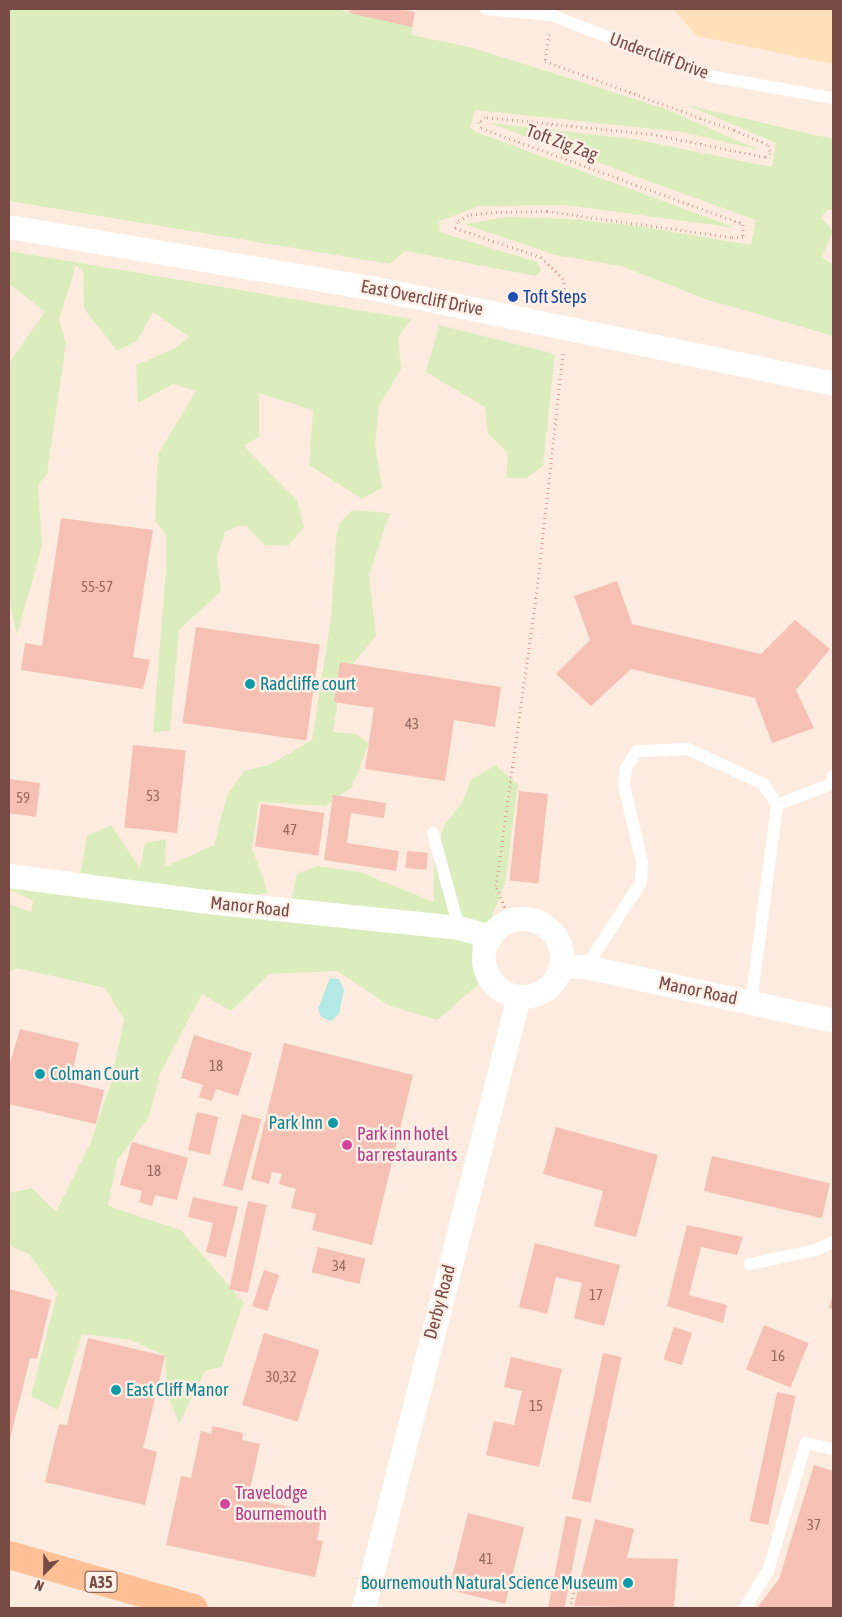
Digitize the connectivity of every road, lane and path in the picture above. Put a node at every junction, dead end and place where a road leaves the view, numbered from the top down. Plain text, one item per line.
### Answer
1 (486, 9) edge
2 (551, 15) junction
3 (833, 98) edge
4 (9, 228) edge
5 (566, 326) junction
6 (833, 384) edge
7 (833, 776) edge
8 (777, 805) junction
9 (433, 832) dead end
10 (9, 876) edge
11 (511, 922) junction
12 (459, 928) junction
13 (491, 937) junction
14 (561, 967) junction
15 (586, 967) junction
16 (519, 997) junction
17 (751, 1003) junction
18 (833, 1021) edge
19 (833, 1242) edge
20 (750, 1264) dead end
21 (833, 1449) edge
22 (9, 1555) edge
23 (578, 1575) dead end
24 (194, 1608) edge
25 (364, 1608) edge
26 (570, 1608) edge
27 (745, 1608) edge

1 - 2 lane, Undercliff Drive
2 - 3 lane, Undercliff Drive
2 - 5 path, Toft Zig Zag
4 - 5 street, East Overcliff Drive
5 - 6 street, East Overcliff Drive
5 - 11 path
7 - 8 lane
8 - 15 lane
8 - 17 lane
9 - 12 lane
10 - 12 street, Manor Road
11 - 13 street
11 - 14 street
12 - 13 street, Manor Road
13 - 16 street
14 - 15 street, Manor Road
14 - 16 street
15 - 17 street, Manor Road
16 - 25 street, Derby Road
17 - 18 street, Manor Road
19 - 20 lane
21 - 27 lane
22 - 24 main road, A35
23 - 26 path

